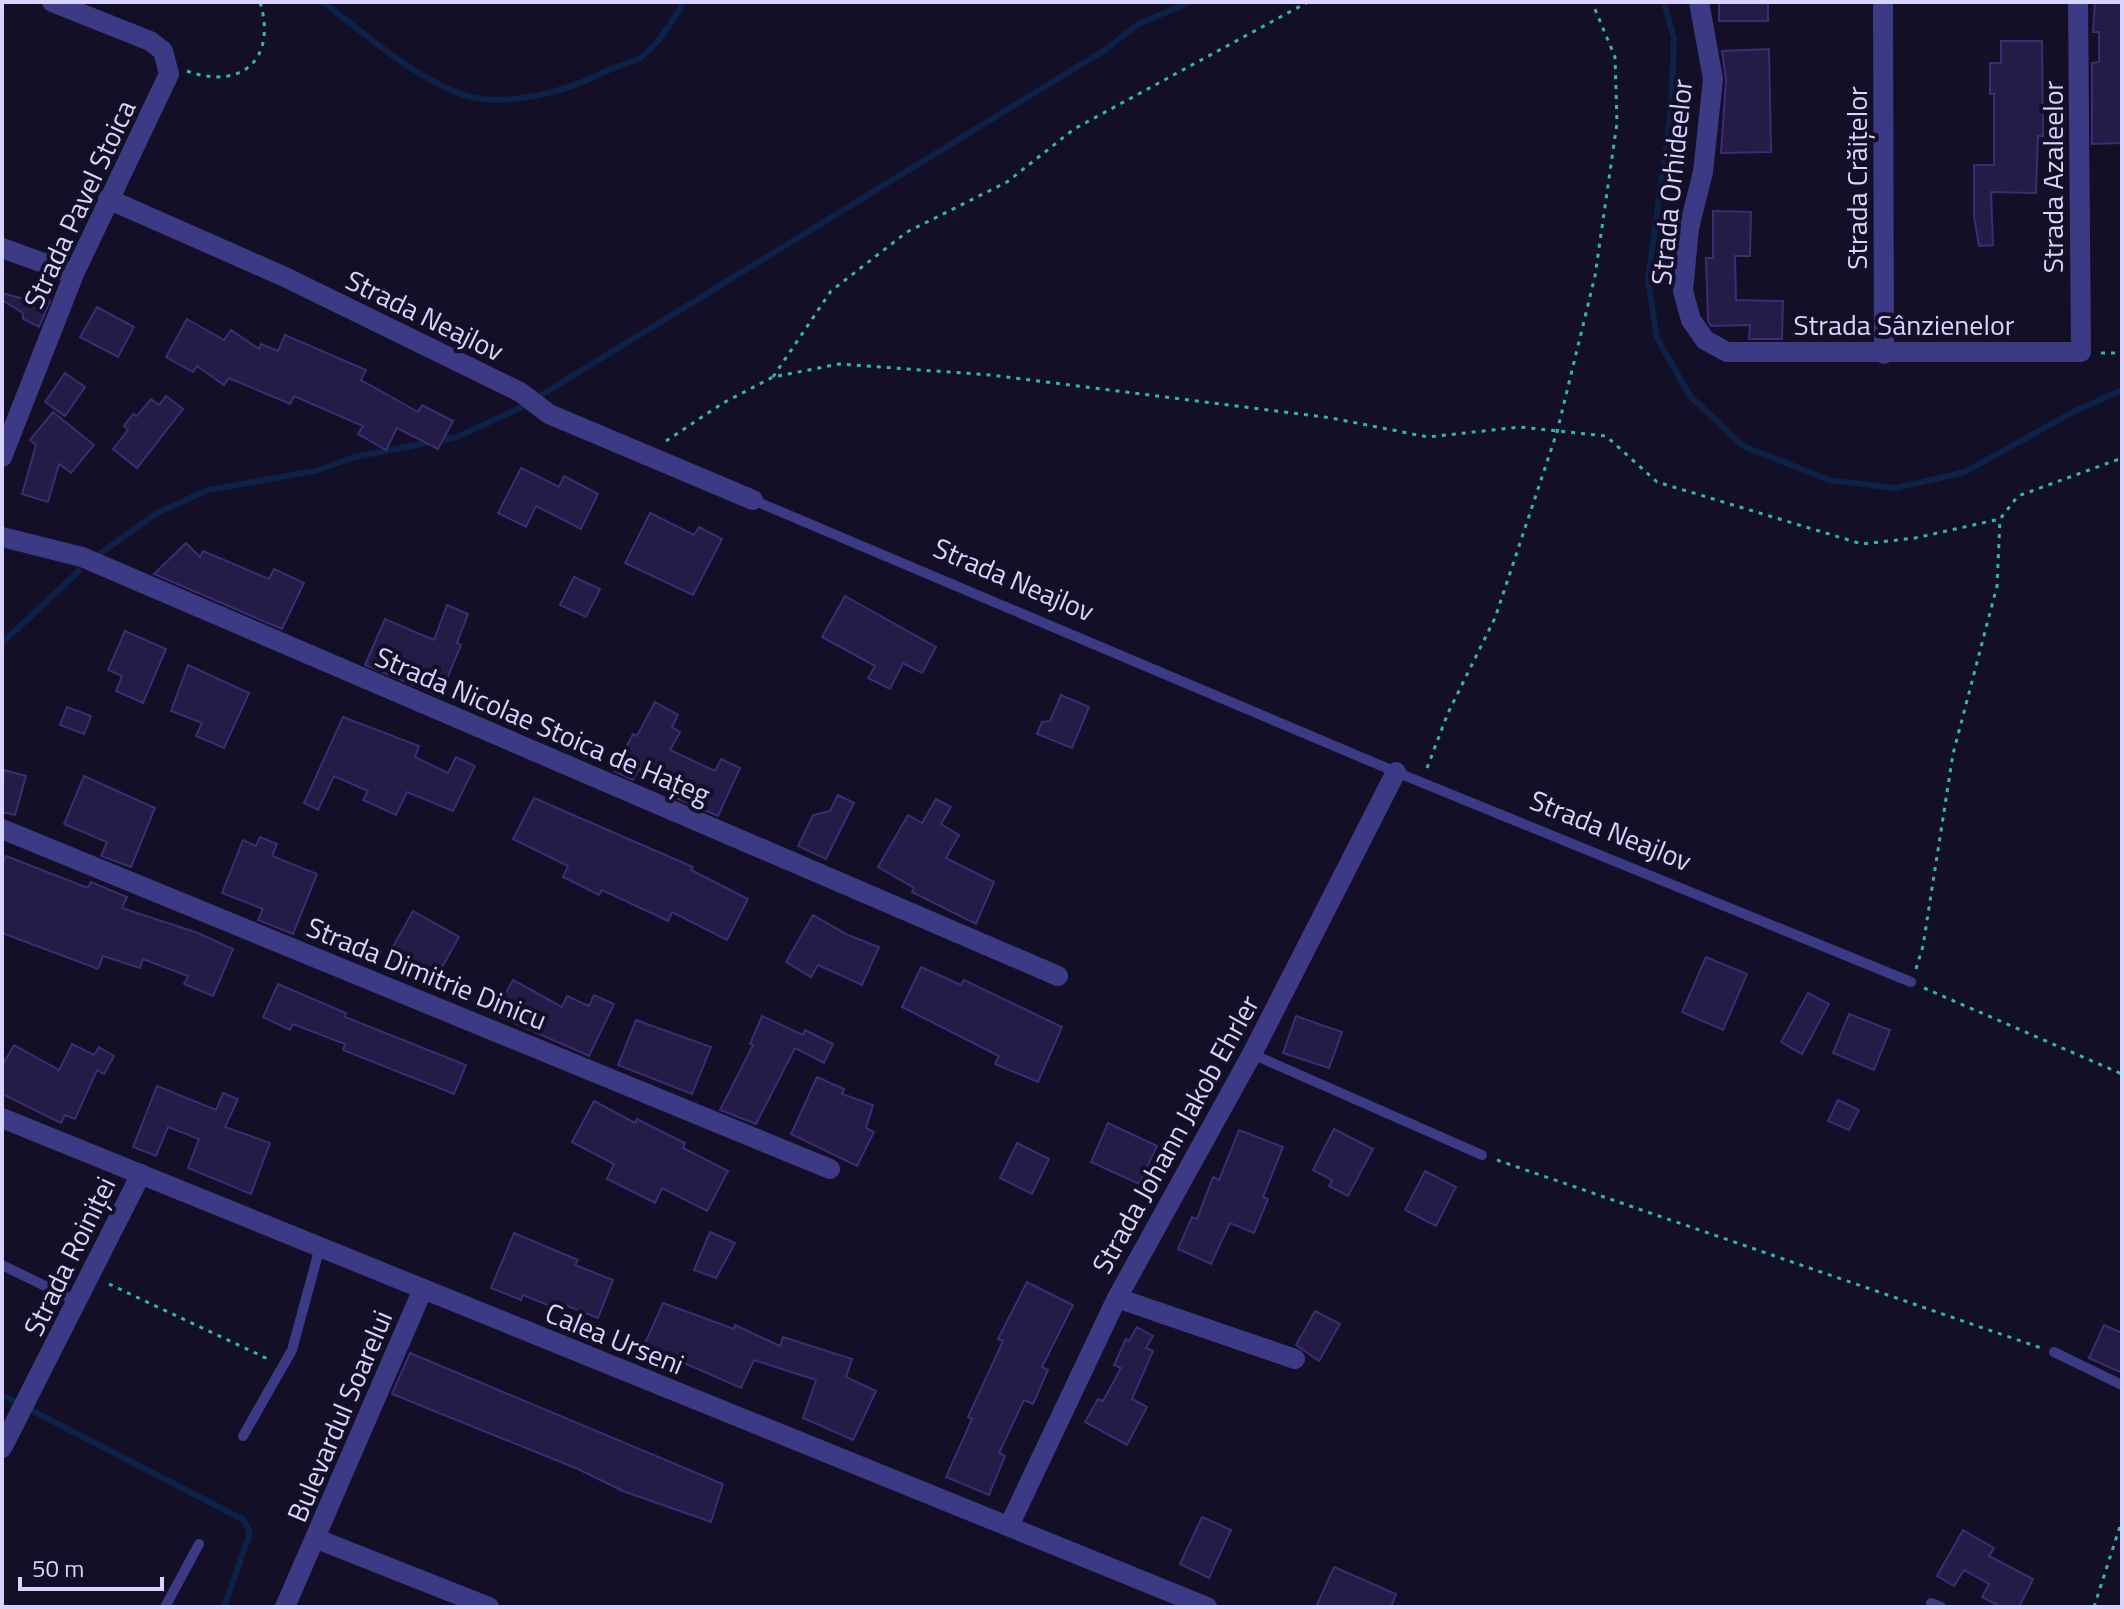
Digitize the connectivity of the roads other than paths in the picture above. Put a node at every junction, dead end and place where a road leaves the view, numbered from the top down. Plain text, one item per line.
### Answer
1 (52, 2) edge
2 (1699, 2) edge
3 (1883, 2) edge
4 (2078, 2) edge
5 (108, 199) junction
6 (2, 248) edge
7 (74, 274) junction
8 (1727, 352) joint
9 (2081, 352) joint
10 (1884, 354) junction
11 (2, 457) edge
12 (753, 500) joint
13 (2, 537) edge
14 (1396, 772) junction
15 (2, 829) edge
16 (1058, 976) dead end
17 (1911, 982) road end
18 (1252, 1054) junction
19 (2, 1118) edge
20 (1482, 1155) road end
21 (830, 1169) dead end
22 (141, 1174) junction
23 (320, 1247) junction
24 (2, 1265) edge
25 (423, 1289) junction
26 (1117, 1298) junction
27 (78, 1302) junction
28 (2054, 1352) road end
29 (1295, 1359) dead end
30 (2122, 1385) edge
31 (243, 1436) dead end
32 (2, 1448) edge
33 (1009, 1526) junction
34 (317, 1539) junction
35 (199, 1544) dead end
36 (165, 1607) edge
37 (285, 1607) edge
38 (489, 1607) edge
39 (1207, 1607) edge

1 - 5 street, Strada Pavel Stoica
2 - 8 street, Strada Orhideelor
3 - 10 street, Strada Crăițelor
4 - 9 street, Strada Azaleelor
5 - 7 street, Strada Pavel Stoica
5 - 12 street, Strada Neajlov
6 - 7 street
7 - 11 street, Strada Pavel Stoica
8 - 10 street, Strada Sânzienelor
9 - 10 street, Strada Sânzienelor
12 - 14 lane, Strada Neajlov
13 - 16 street, Strada Nicolae Stoica de Hațeg
14 - 17 lane, Strada Neajlov
14 - 18 street, Strada Johann Jakob Ehrler
15 - 21 street, Strada Dimitrie Dinicu
18 - 20 lane
18 - 26 street, Strada Johann Jakob Ehrler
19 - 22 street, Calea Urseni
22 - 23 street, Calea Urseni
22 - 27 street, Strada Roiniței
23 - 25 street, Calea Urseni
23 - 31 lane
24 - 27 lane
25 - 33 street, Calea Urseni
25 - 34 street, Bulevardul Soarelui
26 - 29 street
26 - 33 street, Strada Johann Jakob Ehrler
27 - 32 street, Strada Roiniței
28 - 30 lane
33 - 39 street, Calea Urseni
34 - 37 street, Bulevardul Soarelui
34 - 38 street
35 - 36 lane

